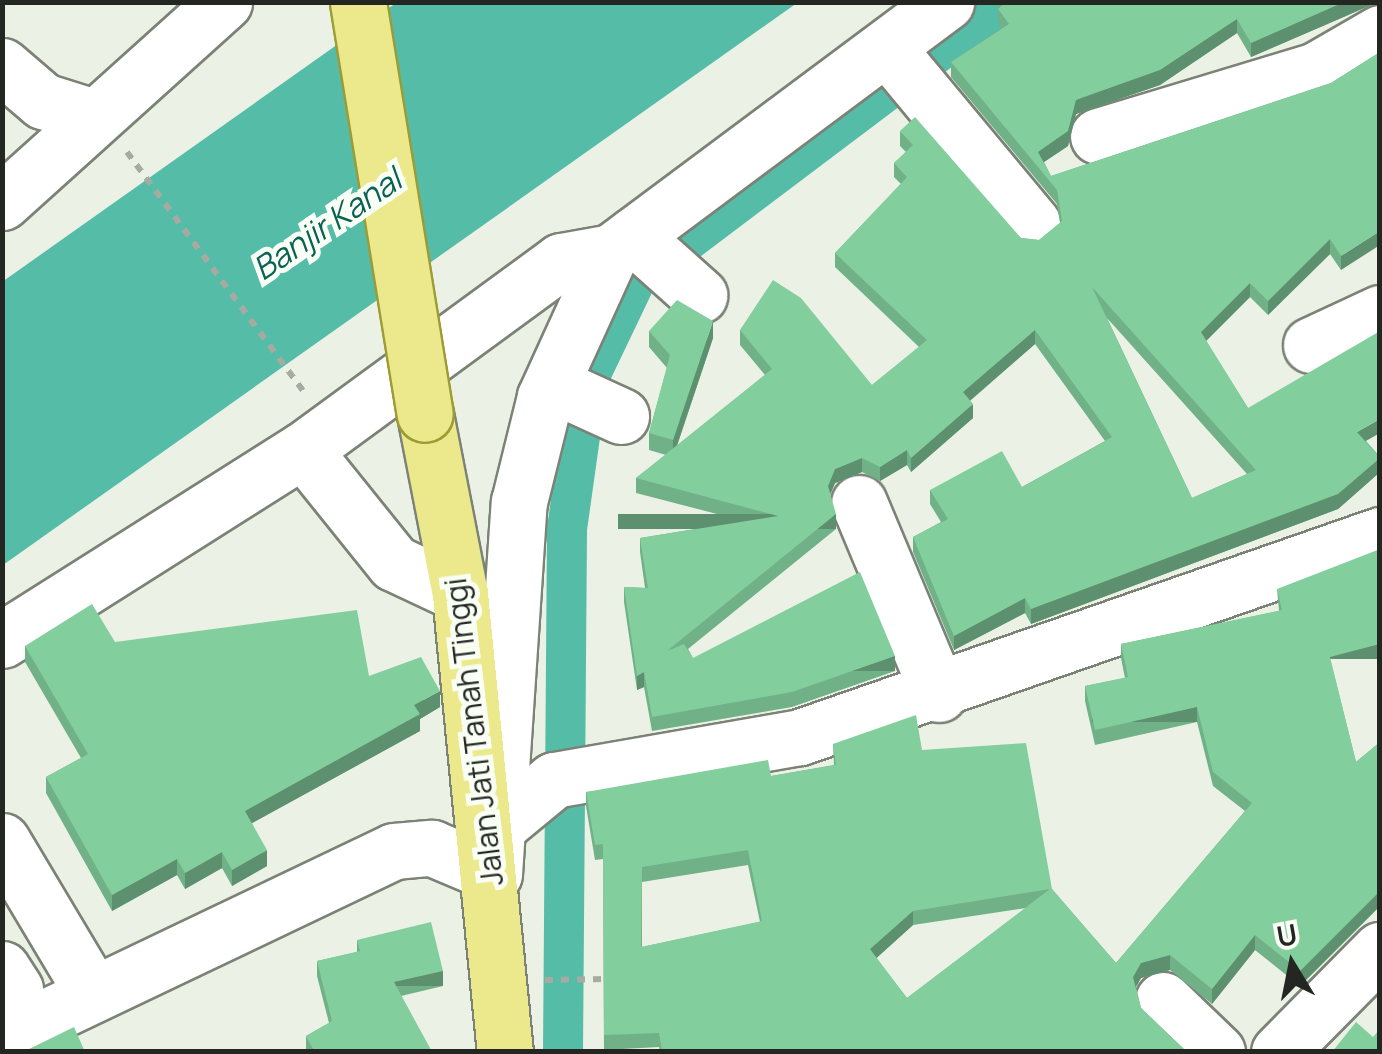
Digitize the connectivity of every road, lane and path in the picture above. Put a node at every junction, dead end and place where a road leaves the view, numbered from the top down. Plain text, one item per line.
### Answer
1 (224, 2) edge
2 (358, 2) edge
3 (946, 2) edge
4 (1380, 33) edge
5 (888, 56) junction
6 (2, 66) edge
7 (102, 125) junction
8 (1098, 136) dead end
9 (2, 202) edge
10 (1033, 224) dead end
11 (656, 266) junction
12 (1380, 313) edge
13 (1311, 345) dead end
14 (311, 432) junction
15 (859, 503) dead end
16 (1380, 535) edge
17 (460, 594) junction
18 (2, 640) edge
19 (940, 694) junction
20 (2, 841) edge
21 (498, 848) junction
22 (21, 911) edge
23 (1380, 950) edge
24 (624, 978) edge
25 (553, 980) dead end
26 (92, 992) junction
27 (6, 998) edge
28 (1163, 1000) dead end
29 (504, 1052) edge
30 (1218, 1052) edge
31 (1280, 1052) edge

1 - 7 street
2 - 17 main road, Jalan Jati Tanah Tinggi, bridge
3 - 5 street
4 - 8 street
5 - 10 street
5 - 11 street
6 - 7 street
7 - 9 street
7 - 14 path
11 - 14 street
11 - 21 street
12 - 13 street
14 - 17 street
14 - 18 street
15 - 19 street
16 - 19 street
17 - 21 main road, Jalan Jati Tanah Tinggi
19 - 21 street
20 - 22 street
21 - 26 street
21 - 29 main road, Jalan Jati Tanah Tinggi
22 - 26 street
23 - 31 street
24 - 25 path
26 - 27 street
28 - 30 street

